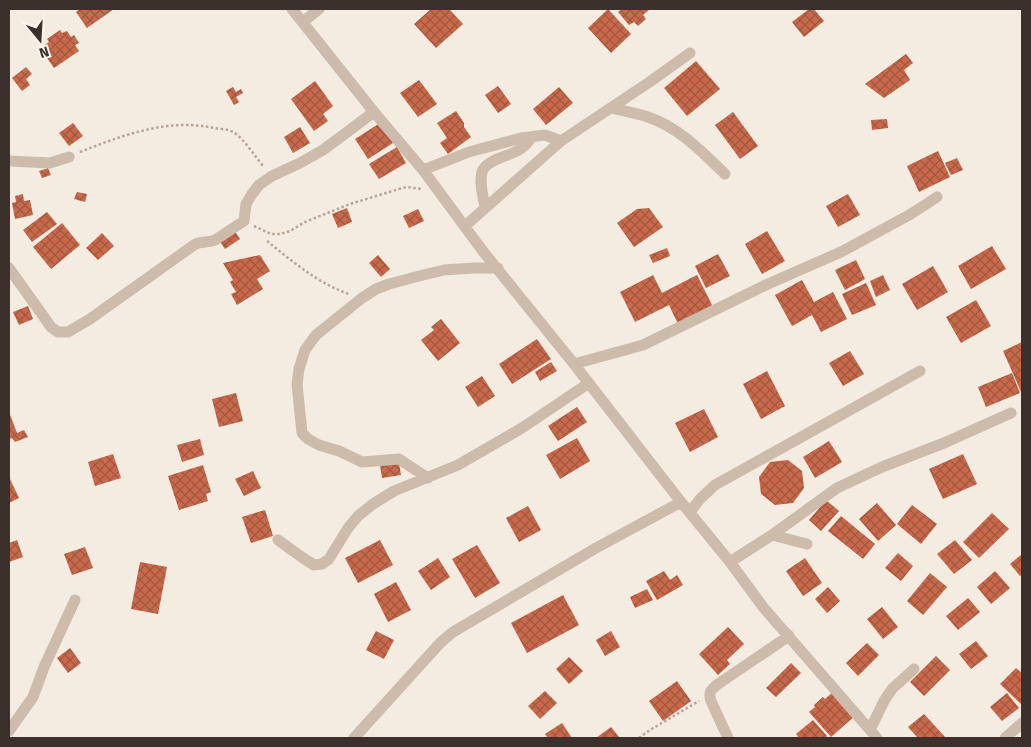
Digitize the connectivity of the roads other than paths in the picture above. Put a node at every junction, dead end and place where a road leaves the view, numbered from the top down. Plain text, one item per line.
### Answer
1 (292, 9) edge
2 (319, 9) edge
3 (303, 22) junction
4 (690, 53) dead end
5 (610, 108) junction
6 (374, 112) junction
7 (532, 137) junction
8 (561, 141) junction
9 (69, 157) road end
10 (9, 161) edge
11 (423, 170) junction
12 (726, 174) dead end
13 (937, 197) dead end
14 (485, 207) junction
15 (464, 226) junction
16 (9, 268) edge
17 (498, 268) junction
18 (574, 364) junction
19 (920, 371) dead end
20 (589, 383) junction
21 (1011, 413) dead end
22 (428, 478) junction
23 (681, 502) junction
24 (690, 512) junction
25 (772, 535) junction
26 (278, 540) dead end
27 (807, 544) dead end
28 (730, 562) junction
29 (75, 600) dead end
30 (770, 614) junction
31 (914, 670) dead end
32 (1022, 723) edge
33 (9, 731) edge
34 (874, 734) edge
35 (354, 738) edge
36 (728, 738) edge
37 (1005, 738) edge

1 - 3 street
2 - 3 street
3 - 6 street
4 - 5 street
5 - 8 street
5 - 12 street
6 - 11 street
6 - 16 street
7 - 8 street
7 - 11 street
7 - 14 street
8 - 14 street
9 - 10 street
11 - 15 street
13 - 18 street
14 - 15 street
15 - 17 street
17 - 18 street
17 - 22 street
18 - 20 street
19 - 24 street
20 - 22 street
20 - 23 street
21 - 25 street
22 - 26 street
23 - 24 street
23 - 35 street
24 - 28 street
25 - 27 street
25 - 28 street
28 - 30 street
29 - 33 street
30 - 34 street
30 - 36 street
31 - 34 street
32 - 37 street

